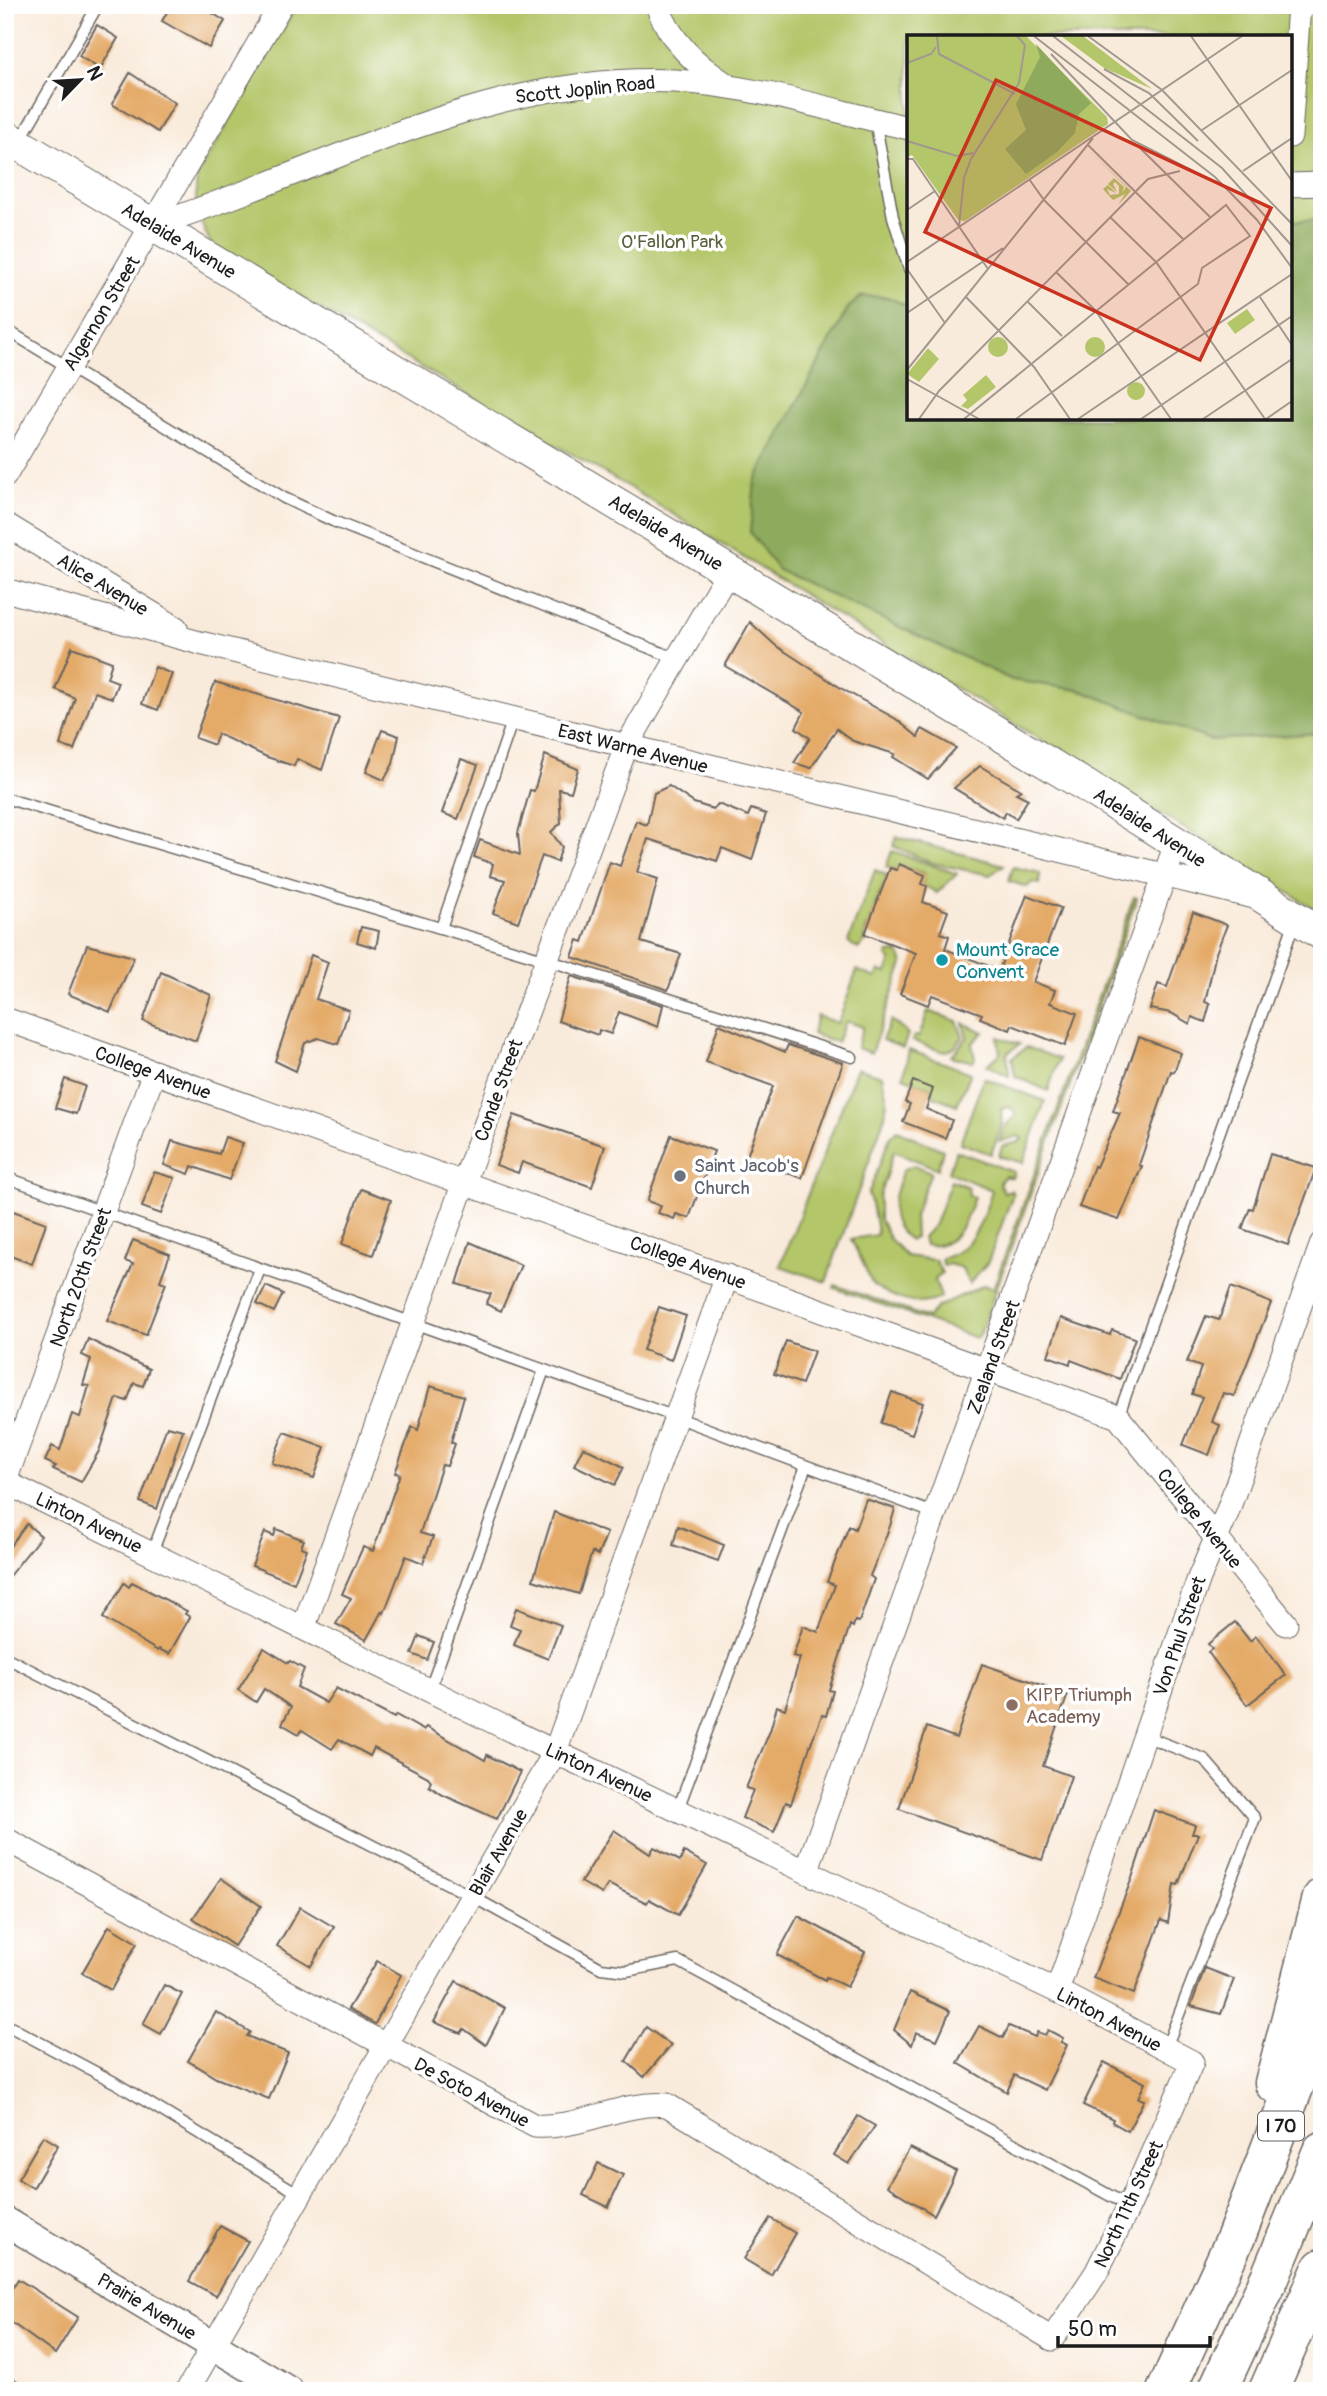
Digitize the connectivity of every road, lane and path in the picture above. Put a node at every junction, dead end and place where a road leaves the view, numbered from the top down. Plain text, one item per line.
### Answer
1 (98, 5) edge
2 (281, 5) edge
3 (657, 5) edge
4 (1299, 5) edge
5 (730, 88) junction
6 (1292, 107) edge
7 (875, 120) junction
8 (907, 128) edge
9 (11, 140) edge
10 (1322, 184) edge
11 (1292, 185) edge
12 (154, 225) junction
13 (907, 262) edge
14 (5, 329) edge
15 (70, 367) junction
16 (5, 476) edge
17 (5, 524) edge
18 (729, 570) junction
19 (5, 590) edge
20 (200, 643) junction
21 (677, 659) junction
22 (513, 719) junction
23 (626, 747) junction
24 (5, 798) edge
25 (1176, 844) junction
26 (1164, 876) junction
27 (1263, 899) junction
28 (1309, 926) edge
29 (441, 928) junction
30 (547, 960) junction
31 (5, 1019) edge
32 (852, 1057) dead end
33 (154, 1072) junction
34 (5, 1177) edge
35 (464, 1182) junction
36 (103, 1211) junction
37 (1322, 1243) edge
38 (260, 1269) junction
39 (727, 1276) junction
40 (413, 1324) junction
41 (544, 1370) junction
42 (988, 1371) junction
43 (676, 1417) junction
44 (1118, 1417) junction
45 (806, 1466) junction
46 (5, 1482) edge
47 (936, 1514) junction
48 (1216, 1539) junction
49 (152, 1553) junction
50 (1286, 1624) dead end
51 (304, 1626) junction
52 (5, 1657) edge
53 (430, 1689) junction
54 (1144, 1736) junction
55 (555, 1752) junction
56 (678, 1809) junction
57 (5, 1839) edge
58 (807, 1869) junction
59 (472, 1897) junction
60 (1322, 1898) edge
61 (1057, 1991) junction
62 (1322, 2015) edge
63 (5, 2024) edge
64 (387, 2046) junction
65 (1166, 2048) junction
66 (1192, 2062) joint
67 (1322, 2151) edge
68 (301, 2195) junction
69 (1129, 2206) junction
70 (5, 2221) edge
71 (1236, 2237) junction
72 (1322, 2267) edge
73 (1052, 2339) joint
74 (214, 2345) junction
75 (5, 2380) edge
76 (23, 2391) edge
77 (187, 2391) edge
78 (289, 2391) edge
79 (1166, 2391) edge
80 (1217, 2391) edge
81 (1268, 2391) edge

1 - 9 lane
2 - 12 street, Algernon Street
3 - 5 street
4 - 6 street
5 - 7 street, Scott Joplin Road
5 - 12 street, Scott Joplin Road
7 - 8 street, Scott Joplin Road
7 - 13 lane
9 - 12 main road, Adelaide Avenue
10 - 11 street
12 - 15 street, Algernon Street
12 - 18 main road, Adelaide Avenue
14 - 15 lane
15 - 16 street, Algernon Street
15 - 21 lane
17 - 20 street, Alice Avenue
18 - 21 street, Conde Street
18 - 25 main road, Adelaide Avenue
19 - 20 street, East Warne Avenue
20 - 22 street, East Warne Avenue
21 - 23 street, Conde Street
22 - 23 street, East Warne Avenue
22 - 29 lane
23 - 26 street, East Warne Avenue
23 - 30 street, Conde Street
24 - 29 lane
25 - 26 street, Zealand Street
25 - 27 main road, Adelaide Avenue
26 - 27 street, East Warne Avenue
26 - 42 street, Zealand Street
27 - 28 main road, Adelaide Avenue
28 - 44 lane
29 - 30 lane
30 - 32 lane
30 - 35 street, Conde Street
31 - 33 street, College Avenue
33 - 35 street, College Avenue
33 - 36 street, North 20th Street
34 - 36 lane
35 - 39 street, College Avenue
35 - 40 street, Conde Street
36 - 38 lane
36 - 46 street, North 20th Street
37 - 48 street, Von Phul Street
38 - 40 lane
38 - 49 lane
39 - 42 street, College Avenue
39 - 43 street, Blair Avenue
40 - 41 lane
40 - 51 street, Conde Street
41 - 43 lane
41 - 53 lane
42 - 44 street, College Avenue
42 - 47 street, Zealand Street
43 - 45 lane
43 - 55 street, Blair Avenue
44 - 48 street, College Avenue
45 - 47 lane
45 - 56 lane
46 - 49 street, Linton Avenue
47 - 58 street, Zealand Street
48 - 50 street, College Avenue
48 - 54 street, Von Phul Street
49 - 51 street, Linton Avenue
51 - 53 street, Linton Avenue
52 - 59 lane
53 - 55 street, Linton Avenue
54 - 61 street, Von Phul Street
54 - 65 lane
55 - 56 street, Linton Avenue
55 - 59 street, Blair Avenue
56 - 58 street, Linton Avenue
57 - 64 street, De Soto Avenue
58 - 61 street, Linton Avenue
59 - 64 street, Blair Avenue
59 - 69 lane
60 - 71 highway
61 - 65 street, Linton Avenue
62 - 71 highway, I 70
63 - 68 lane
64 - 68 street, Blair Avenue
64 - 73 street, De Soto Avenue
65 - 66 street, Linton Avenue
66 - 69 street, North 11th Street
67 - 80 highway
68 - 74 street, Blair Avenue
69 - 73 street, North 11th Street
70 - 74 street, Prairie Avenue
71 - 79 highway, I 70
72 - 81 highway
74 - 77 street, Blair Avenue
74 - 78 street, Prairie Avenue
75 - 76 lane

